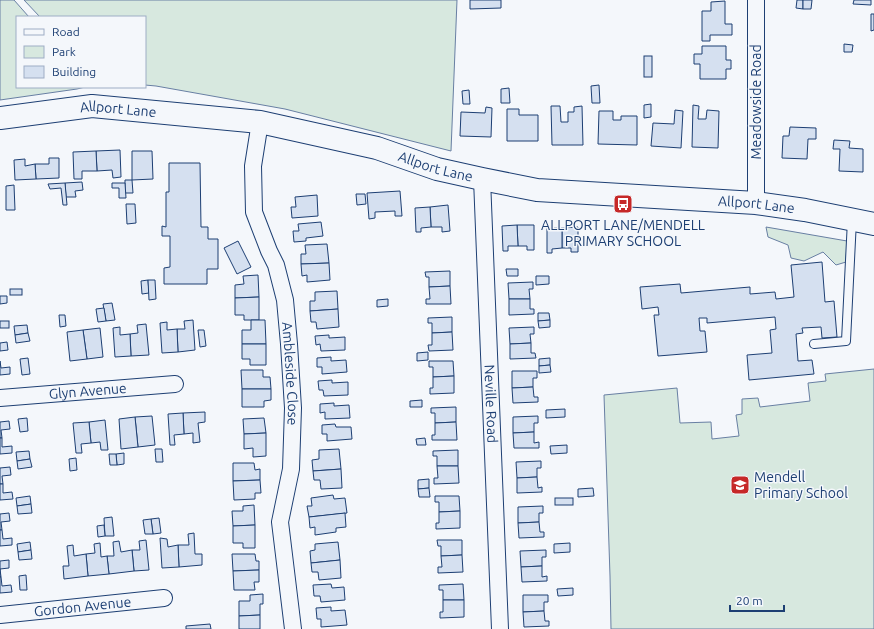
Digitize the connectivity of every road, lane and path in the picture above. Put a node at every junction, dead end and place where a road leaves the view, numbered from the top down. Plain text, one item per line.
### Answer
1 (756, 0) edge
2 (0, 118) edge
3 (260, 122) junction
4 (482, 179) junction
5 (756, 204) junction
6 (852, 219) junction
7 (874, 224) edge
8 (814, 344) dead end
9 (175, 384) dead end
10 (0, 398) edge
11 (164, 598) dead end
12 (0, 615) edge
13 (293, 629) edge
14 (500, 629) edge

1 - 5 street, Meadowside Road
2 - 3 street, Allport Lane
3 - 4 street, Allport Lane
3 - 13 street, Ambleside Close
4 - 5 street, Allport Lane
4 - 14 street, Neville Road
5 - 6 street, Allport Lane
6 - 7 street, Allport Lane
6 - 8 lane
9 - 10 street, Glyn Avenue
11 - 12 street, Gordon Avenue

